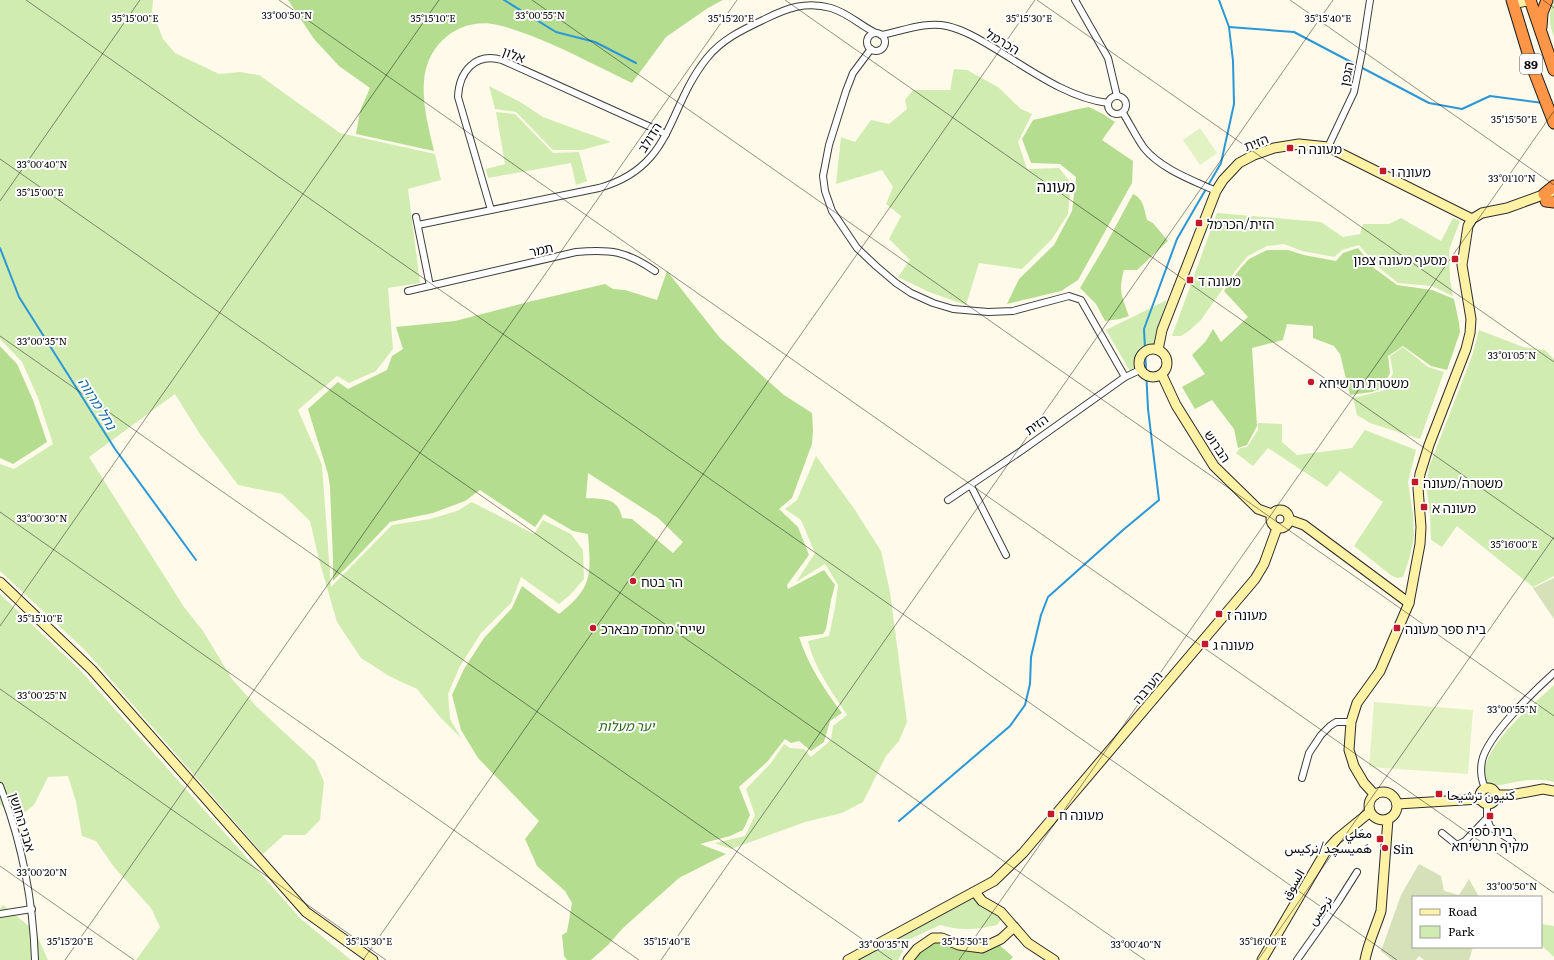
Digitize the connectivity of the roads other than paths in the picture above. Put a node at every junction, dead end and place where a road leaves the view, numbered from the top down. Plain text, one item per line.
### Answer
1 (1075, 0) edge
2 (1370, 0) edge
3 (1530, 0) edge
4 (1547, 0) edge
5 (1515, 1) edge
6 (853, 20) junction
7 (879, 34) junction
8 (1542, 38) junction
9 (868, 42) junction
10 (871, 49) junction
11 (1554, 70) edge
12 (1117, 96) junction
13 (1108, 103) junction
14 (1123, 113) junction
15 (1554, 123) edge
16 (666, 134) junction
17 (1328, 147) junction
18 (1554, 186) edge
19 (1216, 191) junction
20 (1550, 197) edge
21 (491, 210) junction
22 (416, 217) dead end
23 (1472, 219) junction
24 (418, 225) junction
25 (655, 270) dead end
26 (430, 286) junction
27 (408, 291) dead end
28 (1158, 350) junction
29 (1140, 370) junction
30 (1162, 375) junction
31 (1125, 377) junction
32 (970, 486) junction
33 (948, 500) dead end
34 (1272, 514) junction
35 (1290, 520) junction
36 (1277, 528) junction
37 (1006, 555) dead end
38 (0, 582) edge
39 (1409, 603) junction
40 (1554, 673) edge
41 (1351, 722) junction
42 (1302, 778) dead end
43 (0, 786) edge
44 (1485, 788) junction
45 (1554, 791) edge
46 (1375, 795) junction
47 (1496, 795) junction
48 (1484, 801) junction
49 (1397, 804) junction
50 (1370, 812) junction
51 (1487, 818) junction
52 (1388, 819) junction
53 (1442, 833) dead end
54 (1512, 841) dead end
55 (1357, 872) dead end
56 (975, 892) junction
57 (32, 909) junction
58 (0, 914) edge
59 (1014, 927) junction
60 (35, 960) edge
61 (373, 960) edge
62 (848, 960) edge
63 (908, 960) edge
64 (1054, 960) edge
65 (1262, 960) edge
66 (1297, 960) edge
67 (1365, 960) edge

1 - 12 street
2 - 17 street, הגפן
3 - 5 main road
3 - 8 highway, 89
4 - 8 highway
5 - 15 highway, 89
6 - 7 street, הדולב
6 - 9 street, הדולב
6 - 16 street, הדולב
7 - 9 street
7 - 10 street
7 - 13 street, הכרמל
8 - 11 highway, 89
9 - 10 street
10 - 31 street
12 - 13 street
12 - 14 street
13 - 14 street
14 - 19 street
16 - 21 street, הדולב
16 - 21 street, אלון
17 - 19 main road, הזית
17 - 23 main road, הזית
18 - 20 highway
19 - 28 main road, הזית
20 - 23 main road
21 - 24 street, הדולב
22 - 24 street
23 - 39 main road
24 - 26 street
25 - 26 street, תמר
26 - 27 street, תמר
28 - 29 main road
28 - 30 main road
29 - 30 main road
29 - 31 street, הזית
30 - 34 main road, הברוש
31 - 32 street, הזית
32 - 33 street, הזית
32 - 37 street
34 - 35 main road
34 - 36 main road
35 - 36 main road
35 - 39 main road
36 - 56 main road, הערבה
38 - 61 main road
39 - 41 main road
40 - 44 street
41 - 42 street
41 - 46 main road
43 - 57 street, אבני החושן
44 - 47 main road
44 - 48 main road
45 - 47 main road
46 - 49 main road
46 - 50 main road
47 - 48 main road
48 - 49 main road
48 - 51 street
49 - 52 main road
50 - 52 main road
50 - 65 main road, السوق
51 - 53 street
51 - 54 street
52 - 67 main road
55 - 66 street, نرجس
56 - 59 main road
56 - 62 main road, הערבה
57 - 58 street
57 - 60 street, אבני החושן
59 - 63 main road
59 - 64 main road

